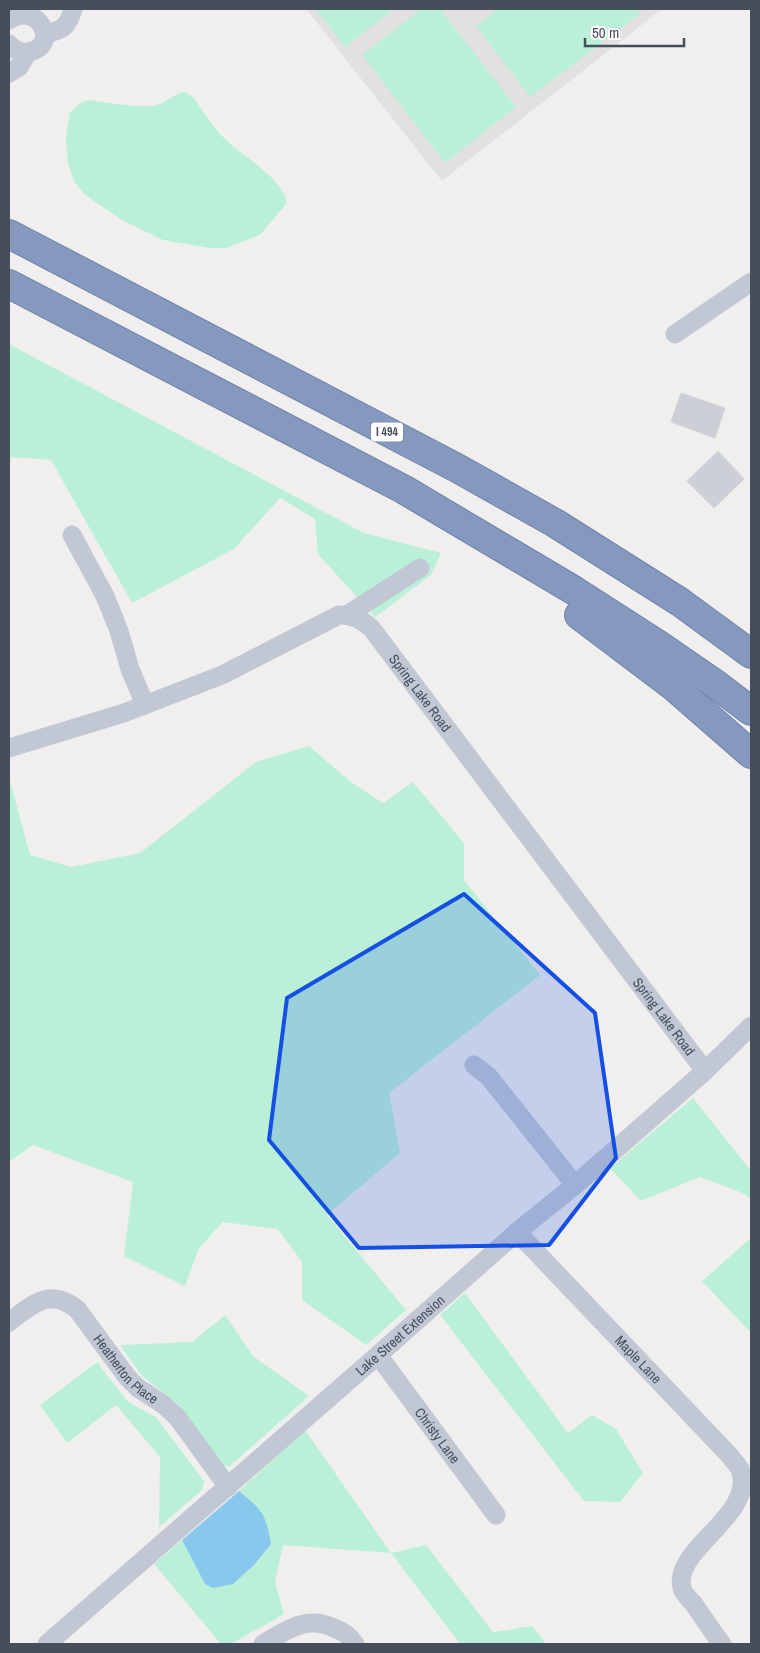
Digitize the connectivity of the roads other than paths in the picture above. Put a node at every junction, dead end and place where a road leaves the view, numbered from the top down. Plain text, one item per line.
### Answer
1 (73, 9) edge
2 (16, 14) edge
3 (45, 34) junction
4 (9, 44) edge
5 (28, 52) junction
6 (9, 73) edge
7 (9, 234) edge
8 (751, 282) edge
9 (9, 284) edge
10 (675, 334) dead end
11 (72, 536) dead end
12 (498, 544) junction
13 (606, 554) junction
14 (420, 568) dead end
15 (347, 614) junction
16 (751, 635) edge
17 (751, 654) edge
18 (145, 706) junction
19 (751, 711) edge
20 (9, 748) edge
21 (751, 754) edge
22 (751, 1026) edge
23 (474, 1065) dead end
24 (705, 1071) junction
25 (575, 1185) junction
26 (517, 1232) junction
27 (9, 1322) edge
28 (378, 1355) junction
29 (228, 1487) junction
30 (746, 1496) edge
31 (496, 1515) dead end
32 (47, 1644) edge
33 (262, 1644) edge
34 (355, 1644) edge
35 (722, 1644) edge

1 - 3 street
2 - 3 street
3 - 5 street
4 - 5 street
5 - 6 street
7 - 13 highway, I 494
8 - 10 street
9 - 12 highway
11 - 18 street
12 - 19 highway
12 - 21 highway
13 - 16 highway
13 - 17 highway, I 494
14 - 15 street
15 - 18 street
15 - 24 street, Spring Lake Road
18 - 20 street
22 - 24 street, Lake Street Extension
23 - 25 street
24 - 25 street, Lake Street Extension
25 - 26 street, Lake Street Extension
26 - 28 street, Lake Street Extension
26 - 30 street, Maple Lane
27 - 29 street, Heatherton Place
28 - 29 street, Lake Street Extension
28 - 31 street, Christy Lane
29 - 32 street, Lake Street Extension
30 - 35 street
33 - 34 street

